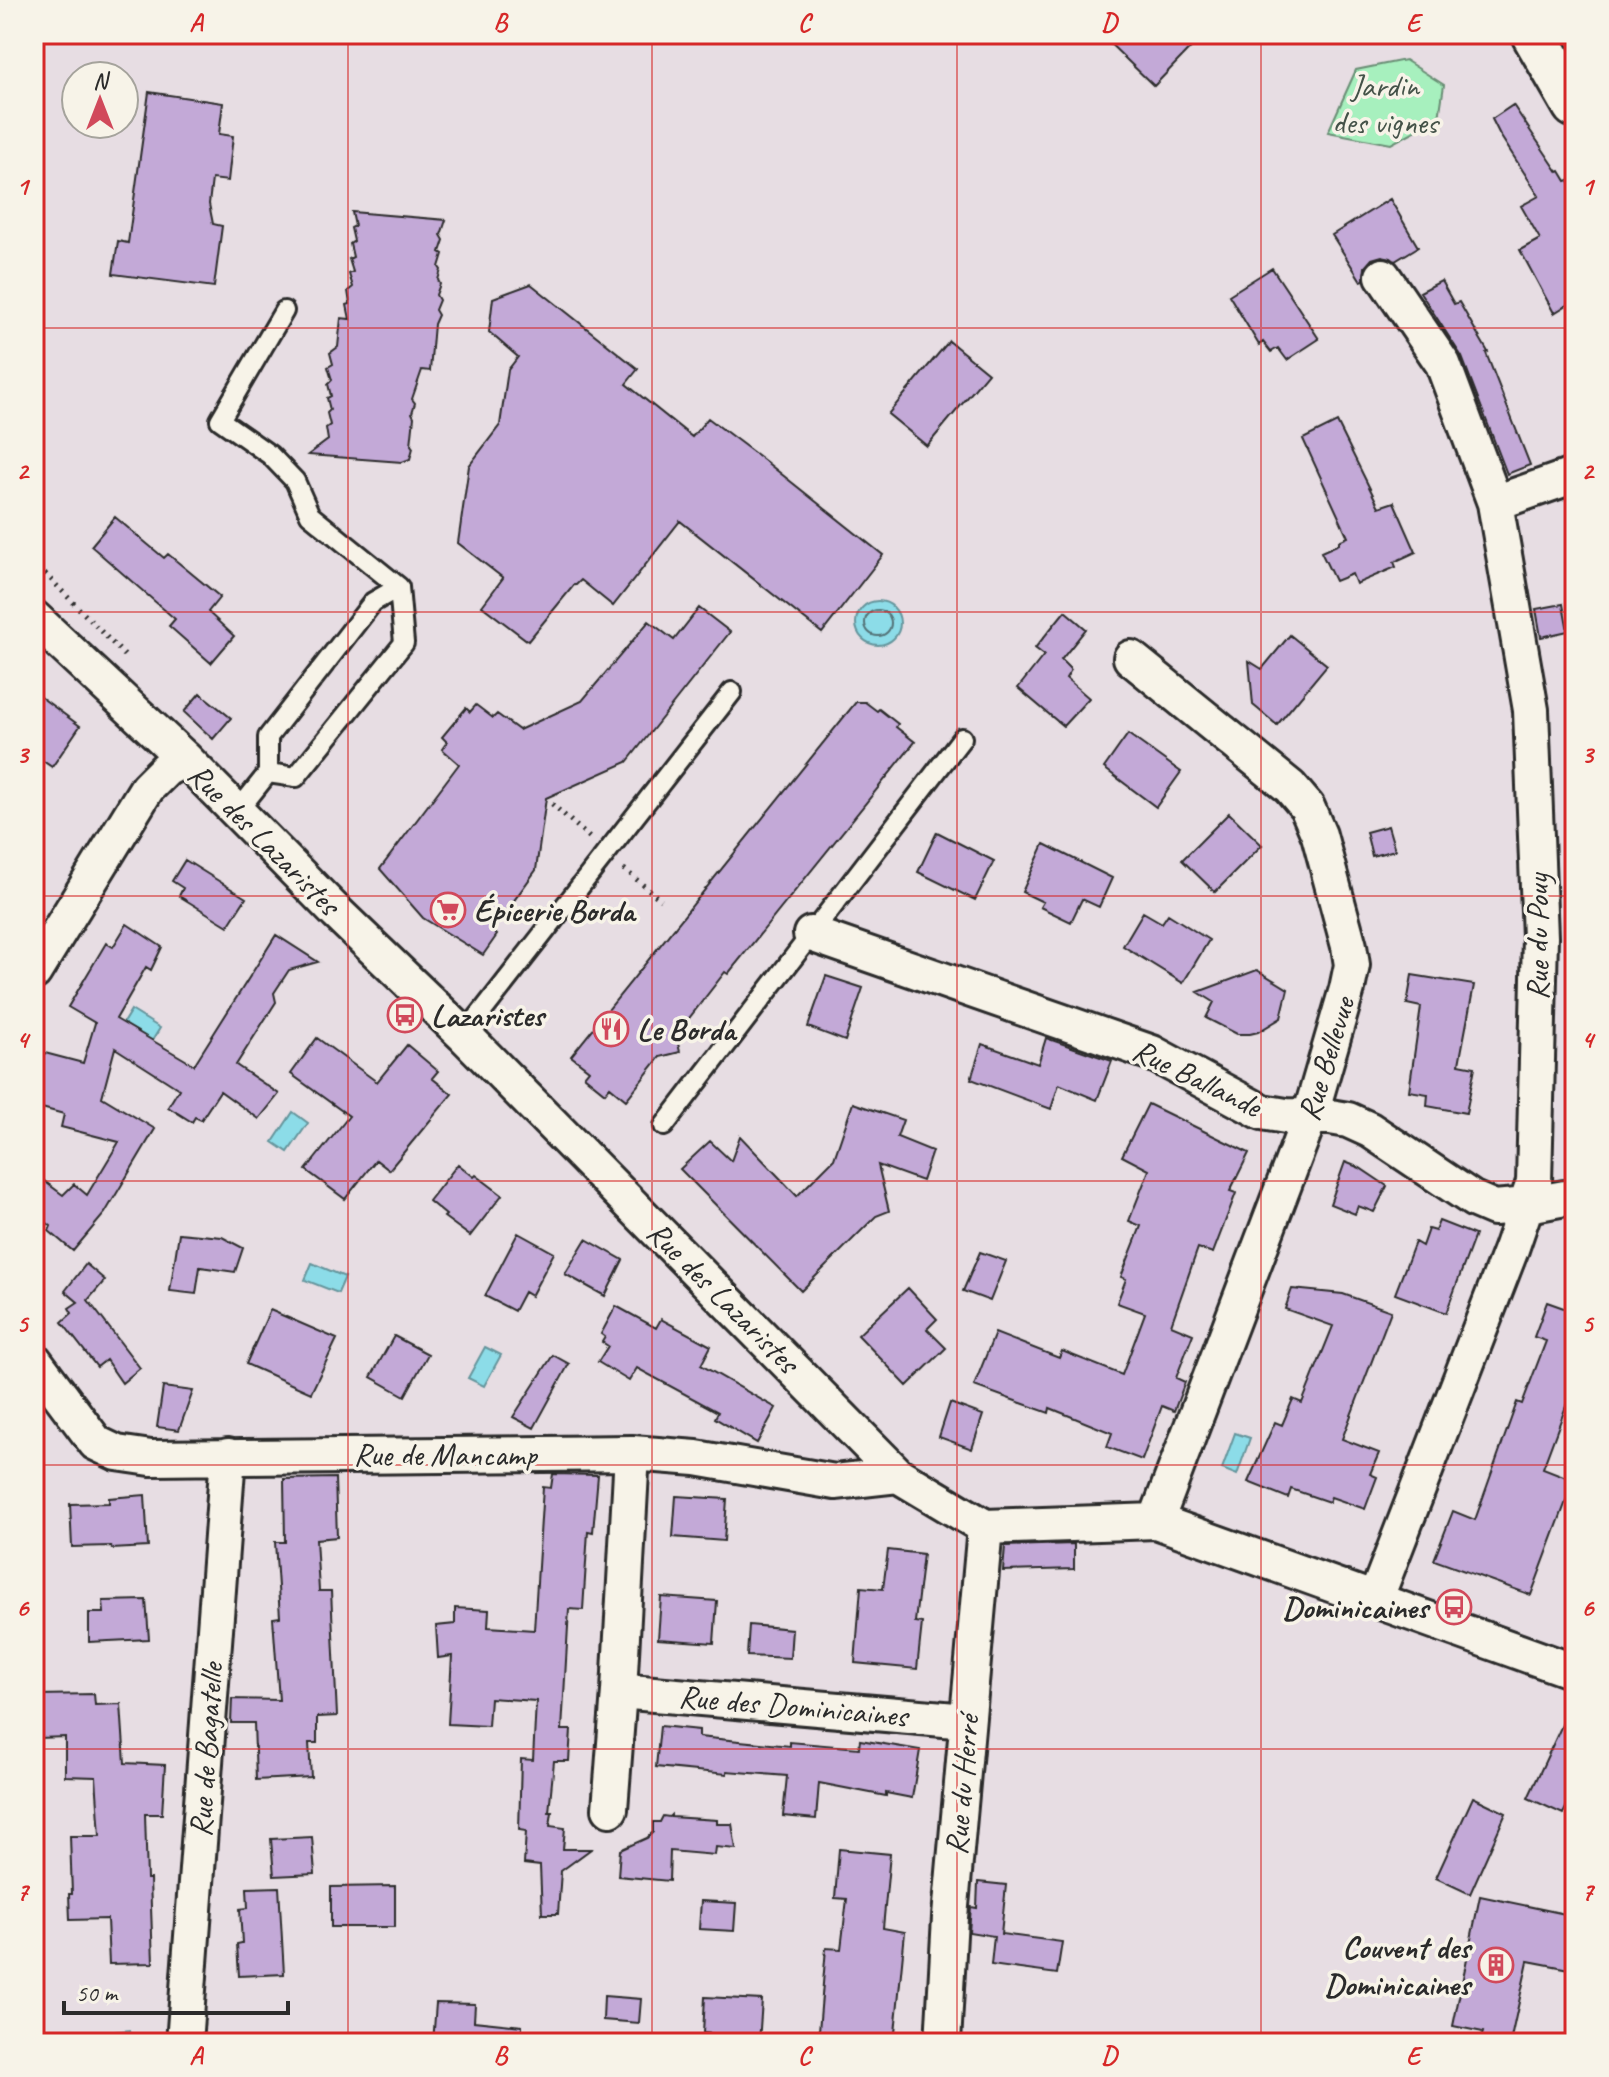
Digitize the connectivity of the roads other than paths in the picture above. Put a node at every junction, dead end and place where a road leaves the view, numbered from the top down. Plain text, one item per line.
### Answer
1 (1534, 34) edge
2 (1575, 105) edge
3 (1383, 276) dead end
4 (284, 311) dead end
5 (1575, 475) edge
6 (1495, 503) junction
7 (399, 587) junction
8 (34, 618) edge
9 (1131, 658) dead end
10 (732, 692) dead end
11 (962, 738) dead end
12 (185, 759) junction
13 (268, 773) junction
14 (236, 813) junction
15 (811, 934) junction
16 (34, 972) edge
17 (464, 1035) junction
18 (1310, 1116) junction
19 (664, 1126) dead end
20 (1575, 1199) edge
21 (1528, 1205) junction
22 (34, 1360) edge
23 (632, 1453) junction
24 (228, 1456) junction
25 (898, 1475) junction
26 (1156, 1521) junction
27 (985, 1527) junction
28 (1375, 1600) junction
29 (1575, 1672) edge
30 (619, 1691) junction
31 (967, 1721) junction
32 (610, 1809) dead end
33 (184, 2043) edge
34 (943, 2043) edge

1 - 2 street
3 - 6 street, Rue du Pouy
4 - 7 lane
5 - 6 street
6 - 21 street, Rue du Pouy
7 - 13 lane
7 - 13 lane
8 - 12 street, Rue des Lazaristes
9 - 18 street, Rue Bellevue
10 - 17 lane
11 - 15 lane
12 - 14 street, Rue des Lazaristes
12 - 16 street
13 - 14 lane
14 - 17 street, Rue des Lazaristes
15 - 18 street, Rue Ballande
15 - 19 lane
17 - 25 street, Rue des Lazaristes
18 - 21 street, Rue Ballande
18 - 26 street, Rue Bellevue
20 - 21 street, Rue Ballande
21 - 28 street, Rue du Pouy
22 - 24 street, Rue de Mancamp
23 - 24 street, Rue de Mancamp
23 - 25 street, Rue de Mancamp
23 - 30 street
24 - 33 street, Rue de Bagatelle
25 - 27 street, Rue des Lazaristes
26 - 27 street
26 - 28 street
27 - 31 street, Rue du Herré
28 - 29 street
30 - 31 street, Rue des Dominicaines
30 - 32 street
31 - 34 street, Rue du Herré

